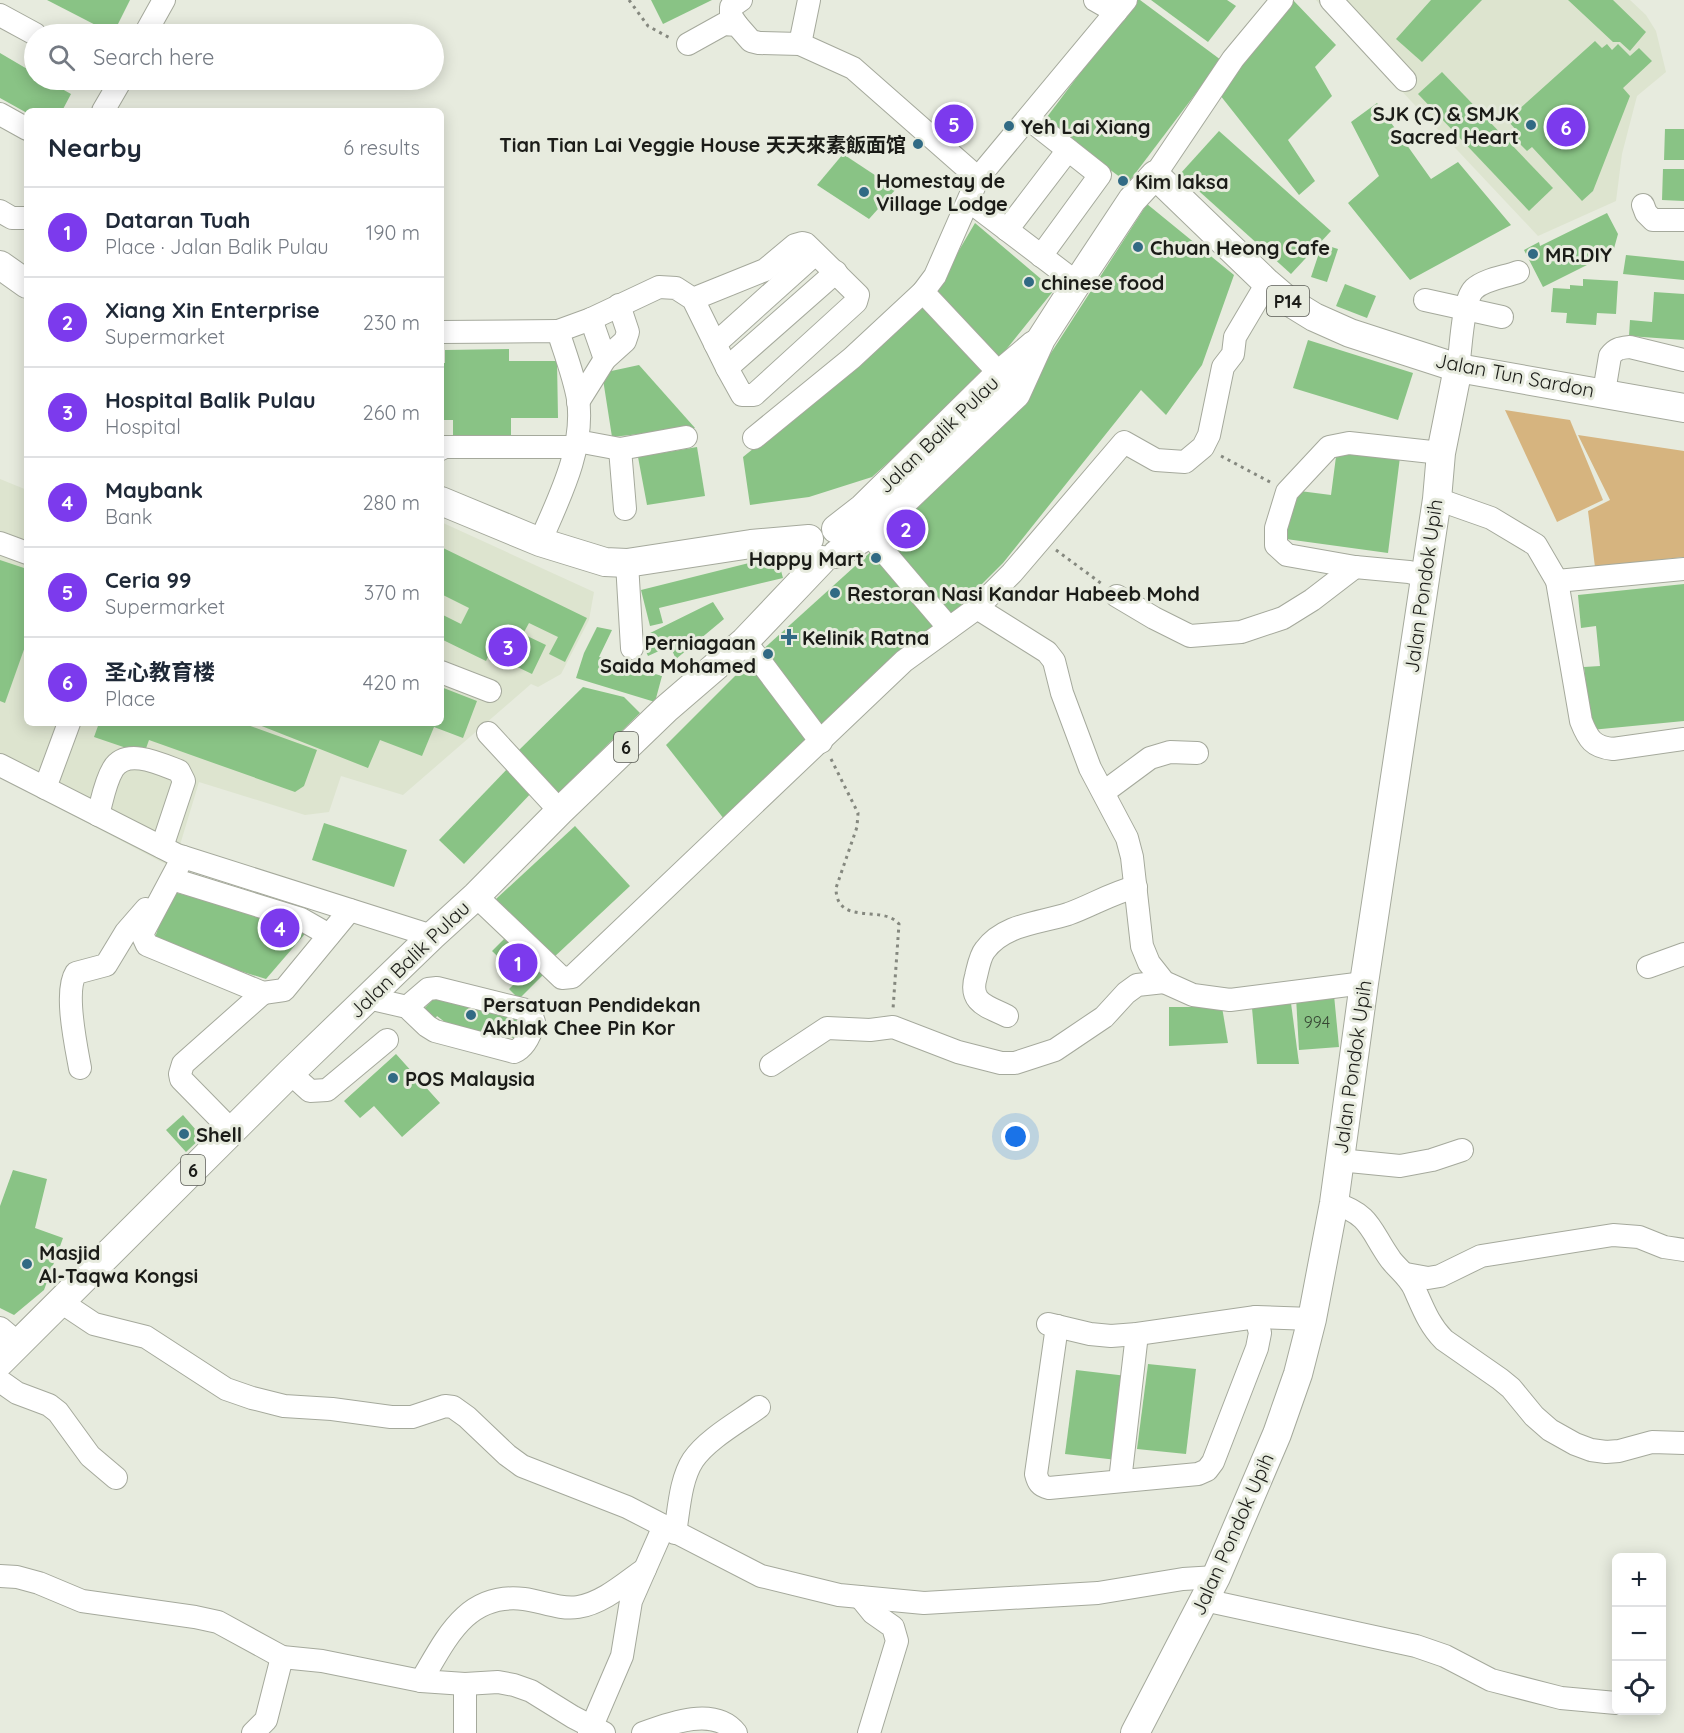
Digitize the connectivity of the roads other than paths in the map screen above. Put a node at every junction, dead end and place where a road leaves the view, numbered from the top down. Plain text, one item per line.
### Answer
1 (164, 0) edge
2 (741, 0) edge
3 (809, 0) edge
4 (1095, 0) edge
5 (1282, 0) edge
6 (1331, 0) edge
7 (1121, 6) edge
8 (0, 15) edge
9 (151, 24) edge
10 (737, 26) junction
11 (24, 28) edge
12 (688, 45) road end
13 (800, 45) junction
14 (1405, 80) dead end
15 (114, 90) edge
16 (105, 108) edge
17 (0, 114) edge
18 (1029, 119) junction
19 (24, 127) edge
20 (1068, 150) junction
21 (1155, 175) junction
22 (978, 178) junction
23 (969, 201) junction
24 (1643, 205) dead end
25 (0, 211) edge
26 (24, 218) edge
27 (1684, 220) edge
28 (1007, 230) junction
29 (815, 254) junction
30 (1041, 256) junction
31 (0, 265) edge
32 (836, 272) junction
33 (1518, 272) dead end
34 (24, 282) edge
35 (1077, 283) junction
36 (1267, 283) junction
37 (923, 292) junction
38 (693, 299) junction
39 (1425, 300) dead end
40 (619, 305) junction
41 (1466, 309) junction
42 (1502, 317) dead end
43 (591, 319) junction
44 (558, 331) junction
45 (444, 332) edge
46 (1041, 339) junction
47 (715, 344) junction
48 (605, 359) junction
49 (1684, 360) edge
50 (727, 368) junction
51 (1458, 368) junction
52 (1000, 374) junction
53 (1604, 392) junction
54 (578, 402) junction
55 (1684, 408) edge
56 (686, 437) dead end
57 (754, 438) dead end
58 (576, 444) junction
59 (444, 447) edge
60 (620, 449) junction
61 (1441, 453) junction
62 (1437, 500) junction
63 (444, 502) edge
64 (625, 509) dead end
65 (869, 534) junction
66 (540, 542) junction
67 (0, 543) edge
68 (826, 545) junction
69 (24, 552) edge
70 (627, 564) junction
71 (1355, 567) junction
72 (1684, 569) edge
73 (1425, 576) junction
74 (1557, 581) junction
75 (1118, 596) road end
76 (977, 608) junction
77 (950, 628) junction
78 (745, 641) junction
79 (632, 648) dead end
80 (444, 673) edge
81 (490, 691) dead end
82 (68, 726) edge
83 (488, 733) dead end
84 (1684, 739) edge
85 (821, 742) junction
86 (1197, 753) dead end
87 (0, 765) edge
88 (45, 788) junction
89 (1104, 792) junction
90 (560, 811) junction
91 (98, 815) junction
92 (162, 848) junction
93 (183, 857) junction
94 (172, 879) junction
95 (1136, 887) junction
96 (476, 896) junction
97 (160, 900) junction
98 (350, 910) junction
99 (329, 935) junction
100 (432, 936) junction
101 (1684, 954) edge
102 (1648, 967) dead end
103 (1164, 982) junction
104 (1364, 983) junction
105 (263, 993) junction
106 (368, 998) junction
107 (407, 1007) junction
108 (1007, 1016) dead end
109 (387, 1040) dead end
110 (771, 1065) dead end
111 (80, 1068) dead end
112 (290, 1073) junction
113 (232, 1131) junction
114 (1462, 1150) dead end
115 (1339, 1160) junction
116 (1334, 1203) junction
117 (1684, 1250) edge
118 (1406, 1274) junction
119 (61, 1302) junction
120 (1256, 1317) junction
121 (1312, 1319) junction
122 (1137, 1334) junction
123 (6, 1344) edge
124 (0, 1381) edge
125 (759, 1407) dead end
126 (1684, 1443) edge
127 (116, 1478) dead end
128 (1120, 1481) junction
129 (670, 1529) junction
130 (645, 1569) junction
131 (0, 1576) edge
132 (1210, 1588) junction
133 (860, 1597) junction
134 (282, 1657) junction
135 (421, 1681) junction
136 (465, 1684) junction
137 (1612, 1703) edge
138 (595, 1731) edge
139 (253, 1733) edge
140 (465, 1733) edge
141 (643, 1733) edge
142 (736, 1733) edge
143 (869, 1733) edge
144 (1135, 1733) edge

1 - 9 street
2 - 10 street
3 - 13 street
4 - 7 street
5 - 21 street
6 - 14 street
7 - 18 street
8 - 11 street
10 - 12 street
10 - 13 street
13 - 22 street
15 - 16 street
17 - 19 street
18 - 20 street
18 - 22 street
20 - 28 street
20 - 30 street
21 - 35 main road, Jalan Balik Pulau / 6
21 - 36 main road, Jalan Tun Sardon / P14
22 - 23 street
23 - 28 street
23 - 37 street
24 - 27 street
25 - 26 street
28 - 30 street
29 - 32 street
29 - 38 street
29 - 47 street
30 - 35 street
31 - 34 main road
32 - 50 street
32 - 50 street
33 - 41 street
35 - 46 main road, Jalan Balik Pulau / 6
36 - 51 main road, Jalan Tun Sardon / P14
36 - 76 street
37 - 52 street
37 - 57 street
38 - 40 street
38 - 47 street
39 - 41 street
40 - 43 street
40 - 48 street
41 - 42 street
41 - 51 street
43 - 44 street
43 - 48 street
44 - 45 street
44 - 54 street
46 - 52 main road, Jalan Balik Pulau / 6
46 - 65 main road, Jalan Balik Pulau / 6
47 - 50 street
48 - 54 street
49 - 53 street
51 - 53 main road, Jalan Tun Sardon / P14
51 - 61 main road, Jalan Pondok Upih
52 - 68 main road, Jalan Balik Pulau / 6
53 - 55 main road, Jalan Tun Sardon / P14
54 - 58 street
56 - 60 street
58 - 59 street
58 - 60 street
58 - 66 street
60 - 64 street
61 - 62 main road, Jalan Pondok Upih
61 - 71 street
62 - 73 main road, Jalan Pondok Upih
62 - 74 street
63 - 66 main road, 6
65 - 68 main road, Jalan Balik Pulau / 6
65 - 77 street
66 - 70 main road, 6
67 - 69 street
68 - 70 main road, 6
68 - 78 main road, Jalan Balik Pulau / 6
70 - 79 street
71 - 73 street
71 - 75 street
72 - 74 street
73 - 104 main road, Jalan Pondok Upih
74 - 84 street
76 - 77 street
76 - 89 street
77 - 85 street
78 - 85 street
78 - 90 main road, Jalan Balik Pulau / 6
80 - 81 street
82 - 88 street
83 - 90 street
85 - 96 street
86 - 89 street
87 - 88 street
88 - 91 street
89 - 95 street
90 - 96 main road, Jalan Balik Pulau / 6
91 - 92 street
91 - 92 street
92 - 93 street
93 - 94 street
93 - 98 street
94 - 97 street
94 - 99 street
95 - 103 street
95 - 108 street
96 - 100 main road, Jalan Balik Pulau / 6
97 - 105 street
97 - 111 street
98 - 99 street
98 - 100 street
99 - 105 street
100 - 106 main road, Jalan Balik Pulau / 6
101 - 102 street
103 - 104 street
103 - 110 street
104 - 115 main road, Jalan Pondok Upih
105 - 113 street
106 - 107 street
106 - 112 main road, Jalan Balik Pulau / 6
107 - 107 street
109 - 112 street
112 - 113 main road, Jalan Balik Pulau / 6
113 - 119 main road, Jalan Balik Pulau / 6
114 - 115 street
115 - 116 main road, Jalan Pondok Upih
116 - 118 street
116 - 121 main road, Jalan Pondok Upih
117 - 118 street
118 - 126 street
119 - 123 main road, Jalan Balik Pulau / 6
119 - 129 street
120 - 121 street
120 - 122 street
120 - 128 street
121 - 132 main road, Jalan Pondok Upih
122 - 128 street
122 - 128 street
124 - 127 street
125 - 129 street
129 - 130 street
129 - 133 street
130 - 135 street
130 - 138 street
131 - 134 street
132 - 133 street
132 - 137 street
132 - 144 main road, Jalan Pondok Upih
133 - 143 street
134 - 135 street
134 - 139 street
135 - 136 street
136 - 138 street
136 - 140 street
141 - 142 street

